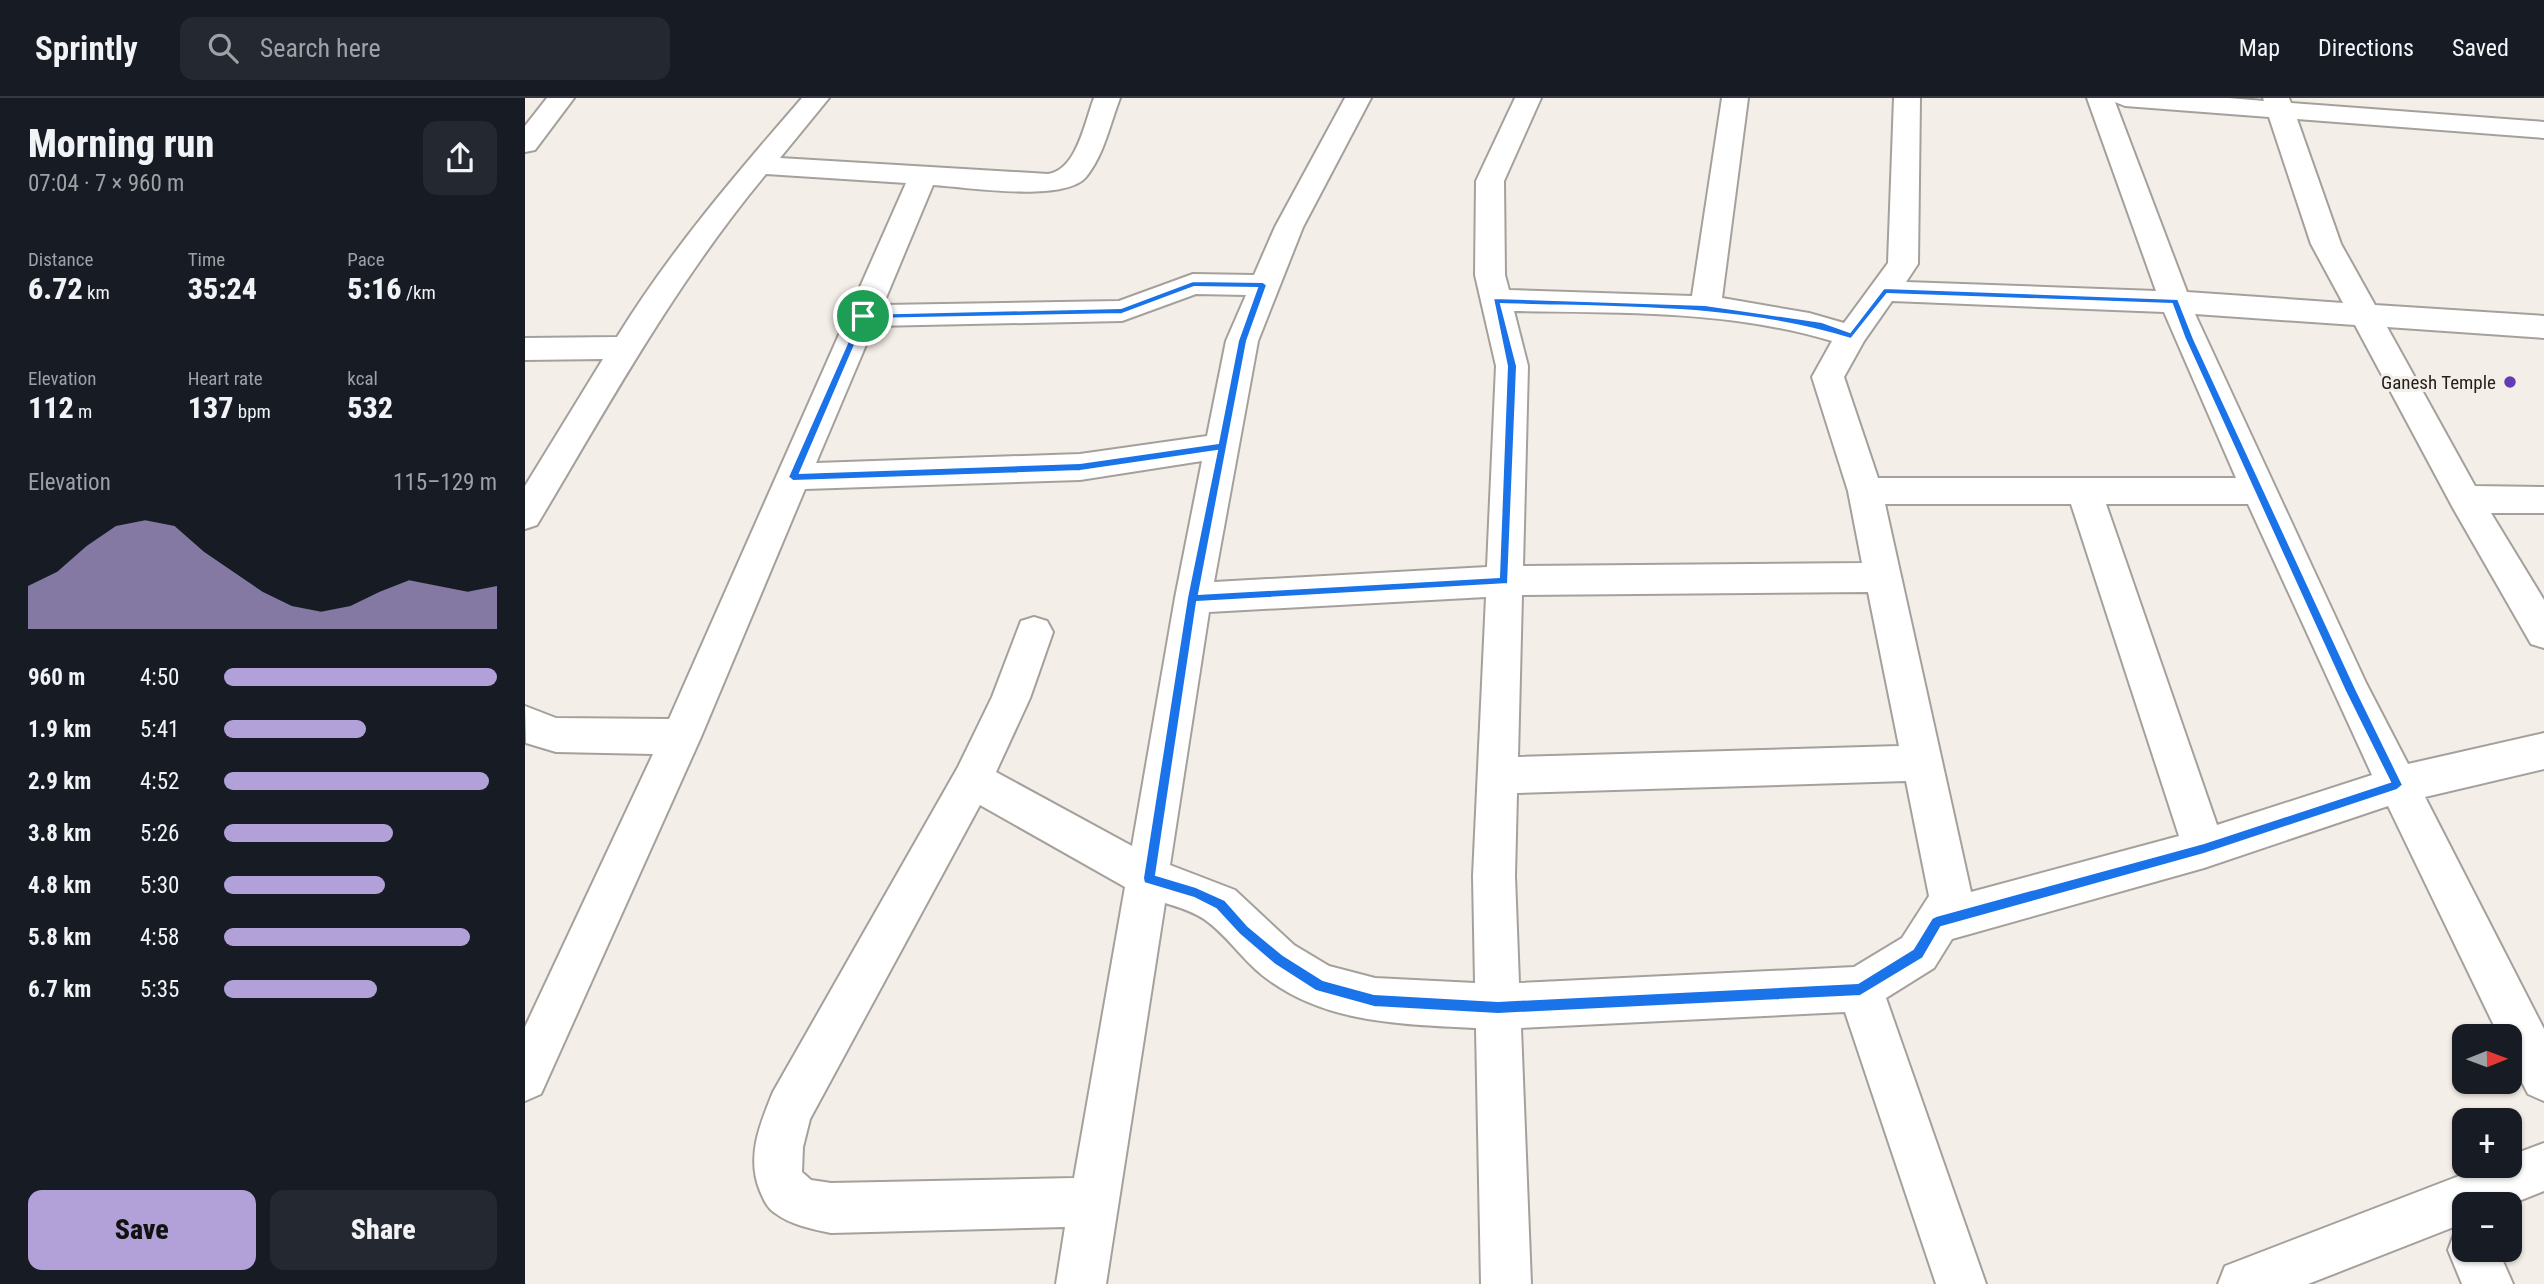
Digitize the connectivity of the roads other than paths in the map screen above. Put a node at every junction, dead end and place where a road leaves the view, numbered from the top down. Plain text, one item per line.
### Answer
1 (561, 98) edge
2 (816, 98) edge
3 (1107, 98) edge
4 (1358, 98) edge
5 (1528, 98) edge
6 (1735, 98) edge
7 (1907, 98) edge
8 (2100, 98) edge
9 (2125, 98) edge
10 (2278, 104) edge
11 (2544, 130) edge
12 (525, 144) edge
13 (758, 165) junction
14 (923, 176) junction
15 (1263, 285) junction
16 (1884, 291) junction
17 (1496, 300) junction
18 (2175, 302) junction
19 (1705, 308) junction
20 (2364, 314) junction
21 (863, 316) junction
22 (2544, 327) edge
23 (1851, 336) junction
24 (626, 348) junction
25 (525, 349) edge
26 (1222, 446) junction
27 (793, 477) junction
28 (1865, 491) junction
29 (2084, 491) junction
30 (2259, 491) junction
31 (2465, 499) junction
32 (2544, 499) edge
33 (526, 513) edge
34 (1882, 577) junction
35 (1504, 581) junction
36 (1193, 598) junction
37 (1034, 632) dead end
38 (2544, 633) edge
39 (525, 723) edge
40 (681, 737) junction
41 (2544, 751) edge
42 (1921, 763) junction
43 (1498, 776) junction
44 (972, 780) junction
45 (2397, 785) junction
46 (2204, 849) junction
47 (1149, 878) junction
48 (1936, 922) junction
49 (1860, 989) junction
50 (1498, 1007) junction
51 (525, 1078) edge
52 (2544, 1078) edge
53 (2544, 1167) edge
54 (2500, 1192) edge
55 (1094, 1202) junction
56 (2452, 1218) edge
57 (2478, 1262) edge
58 (1080, 1284) edge
59 (1506, 1284) edge
60 (1961, 1284) edge
61 (2243, 1284) edge
62 (2487, 1284) edge

1 - 12 street
2 - 13 street
3 - 14 street
4 - 15 street
5 - 17 street
6 - 19 street
7 - 16 street
8 - 18 street
9 - 10 street
10 - 11 street
10 - 20 street
13 - 14 street
13 - 24 street
14 - 21 street
15 - 21 street
15 - 26 street
16 - 18 street
16 - 23 street
17 - 19 street
17 - 35 street
18 - 20 street
18 - 30 street
19 - 23 street
20 - 22 street
20 - 31 street
21 - 27 street
23 - 28 street
24 - 25 street
24 - 33 street
26 - 27 street
26 - 36 street
27 - 40 street
28 - 29 street
28 - 34 street
29 - 30 street
29 - 46 street
30 - 45 street
31 - 32 street
31 - 38 street
34 - 35 street
34 - 42 street
35 - 36 street
35 - 43 street
36 - 47 street
37 - 44 street
39 - 40 street
40 - 51 street
41 - 45 street
42 - 43 street
42 - 48 street
43 - 50 street
44 - 47 street
44 - 55 street
45 - 46 street
45 - 52 street
46 - 48 street
47 - 50 street
47 - 55 street
48 - 49 street
49 - 50 street
49 - 60 street
50 - 59 street
53 - 54 street
55 - 58 street
56 - 61 street
57 - 62 street

